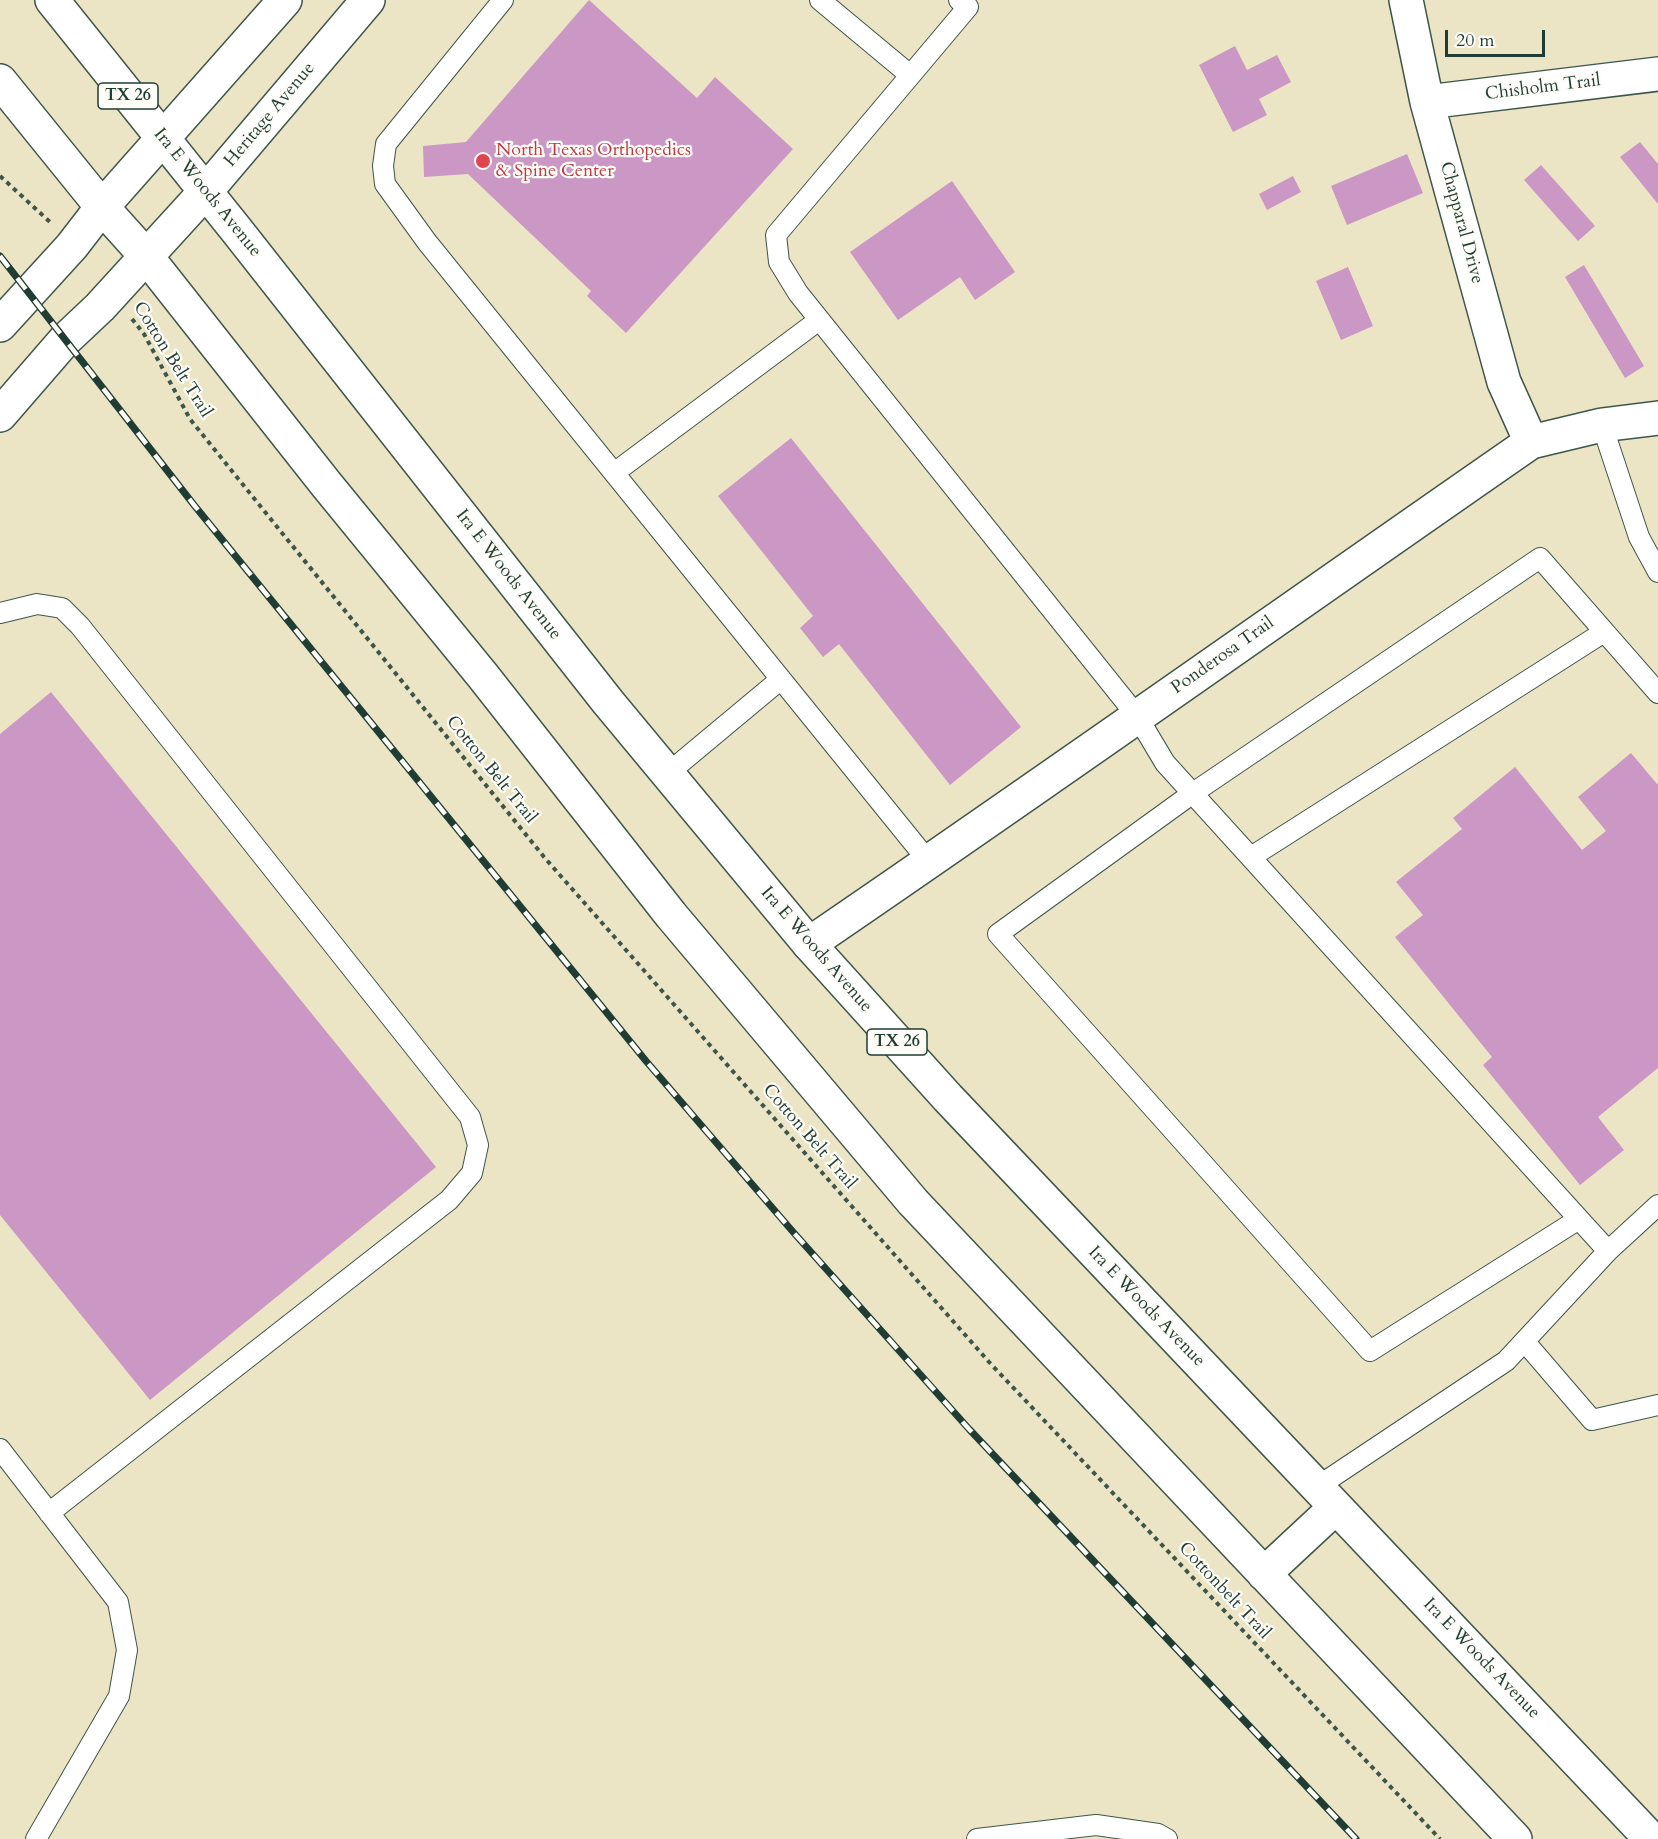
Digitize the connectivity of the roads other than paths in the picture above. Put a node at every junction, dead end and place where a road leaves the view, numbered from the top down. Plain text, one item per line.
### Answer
1 (52, 0) edge
2 (285, 0) edge
3 (368, 0) edge
4 (503, 0) edge
5 (820, 0) edge
6 (959, 0) edge
7 (1406, 0) edge
8 (1658, 74) edge
9 (910, 75) junction
10 (0, 81) edge
11 (1427, 102) junction
12 (163, 138) junction
13 (206, 191) junction
14 (102, 207) junction
15 (146, 256) junction
16 (819, 320) junction
17 (0, 325) edge
18 (0, 415) edge
19 (1658, 418) edge
20 (1602, 425) junction
21 (1531, 442) junction
22 (614, 473) junction
23 (1658, 572) edge
24 (0, 612) edge
25 (1604, 632) junction
26 (781, 679) junction
27 (1658, 693) edge
28 (1137, 716) junction
29 (667, 774) junction
30 (1193, 794) junction
31 (1251, 857) junction
32 (929, 862) junction
33 (809, 944) junction
34 (1658, 1207) edge
35 (1579, 1219) junction
36 (1608, 1251) junction
37 (1525, 1342) junction
38 (1658, 1405) edge
39 (0, 1449) edge
40 (1327, 1497) junction
41 (49, 1513) junction
42 (1264, 1574) junction
43 (36, 1839) edge
44 (977, 1839) edge
45 (1167, 1839) edge
46 (1515, 1839) edge
47 (1651, 1839) edge

1 - 12 main road, Ira E Woods Avenue / TX 26
2 - 12 main road
3 - 13 main road, Heritage Avenue
4 - 22 lane
5 - 9 lane
6 - 9 lane
7 - 11 main road, Chapparal Drive
8 - 11 main road, Chisholm Trail
9 - 16 lane
10 - 14 main road
11 - 21 main road, Chapparal Drive
12 - 13 main road, Ira E Woods Avenue / TX 26
12 - 14 main road
13 - 15 main road, Heritage Avenue
13 - 29 main road, Ira E Woods Avenue / TX 26
14 - 15 main road
14 - 17 main road
15 - 18 main road, Heritage Avenue
15 - 42 main road
16 - 22 lane
16 - 28 lane
19 - 20 main road, Ponderosa Trail
20 - 21 main road, Ponderosa Trail
20 - 23 lane
21 - 28 main road, Ponderosa Trail
22 - 26 lane
24 - 41 lane
25 - 27 lane
25 - 30 lane
25 - 31 lane
26 - 29 lane
26 - 32 lane
28 - 30 lane
28 - 32 main road, Ponderosa Trail
29 - 33 main road, Ira E Woods Avenue / TX 26
30 - 31 lane
30 - 35 lane
31 - 35 lane
32 - 33 main road, Ponderosa Trail
33 - 40 main road, Ira E Woods Avenue / TX 26
34 - 36 lane
35 - 36 lane
36 - 37 lane
37 - 38 lane
37 - 40 lane
39 - 41 lane
40 - 42 main road
40 - 47 main road, Ira E Woods Avenue / TX 26
41 - 43 lane
42 - 46 main road
44 - 45 lane

